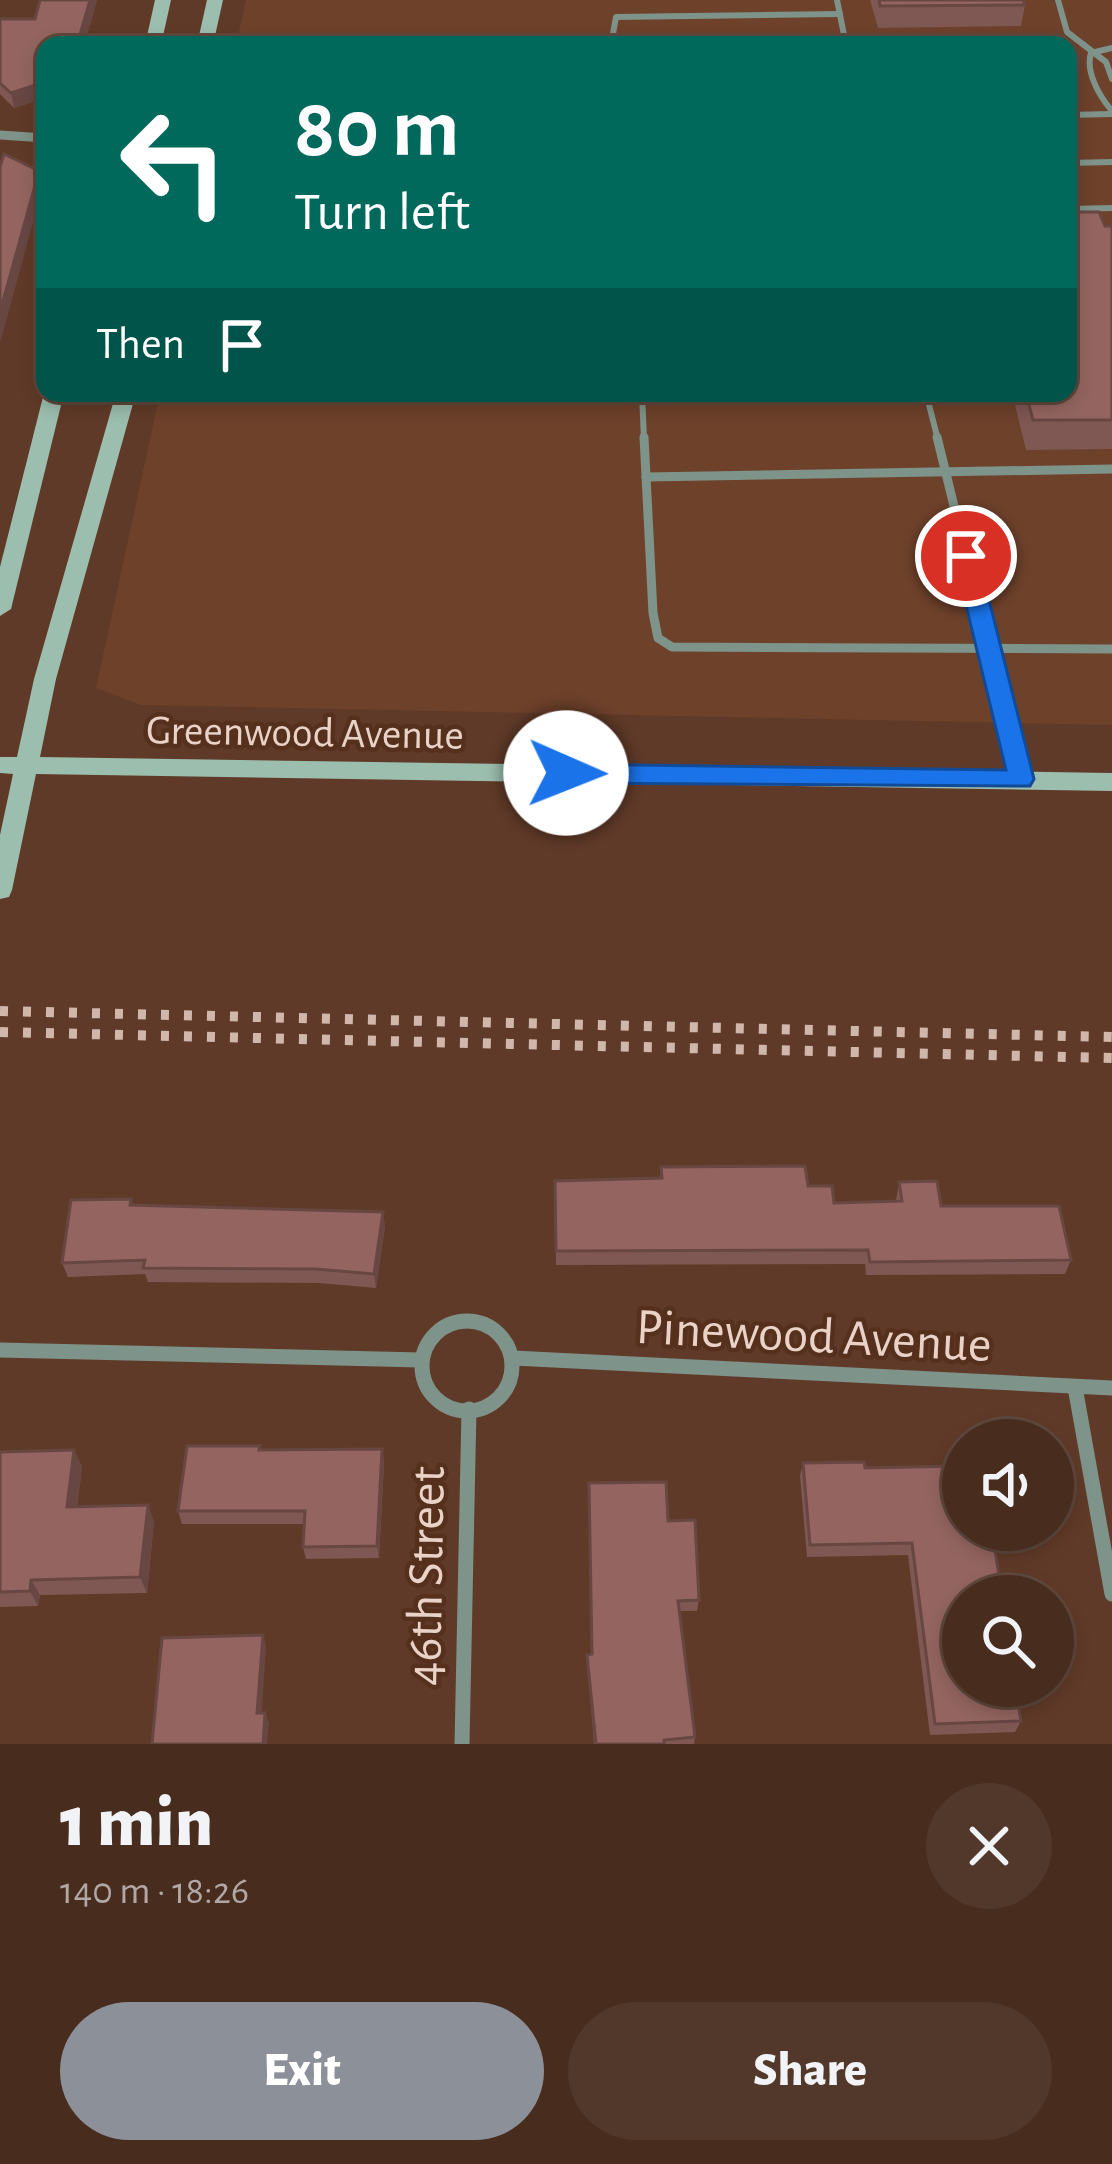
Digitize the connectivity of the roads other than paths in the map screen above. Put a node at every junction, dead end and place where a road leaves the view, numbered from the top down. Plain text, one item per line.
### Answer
1 (163, 0) edge
2 (214, 0) edge
3 (837, 0) edge
4 (1058, 0) edge
5 (840, 14) junction
6 (155, 36) edge
7 (207, 36) edge
8 (611, 36) edge
9 (844, 36) edge
10 (1072, 36) edge
11 (1077, 41) edge
12 (1112, 48) edge
13 (1091, 53) junction
14 (1112, 79) edge
15 (1112, 112) edge
16 (1077, 114) edge
17 (0, 135) edge
18 (36, 137) edge
19 (1112, 162) edge
20 (1077, 163) edge
21 (1112, 208) edge
22 (1077, 209) edge
23 (52, 402) edge
24 (123, 402) edge
25 (642, 402) edge
26 (928, 402) edge
27 (1112, 470) edge
28 (945, 472) junction
29 (646, 477) junction
30 (0, 609) edge
31 (989, 649) junction
32 (1112, 649) edge
33 (12, 765) edge
34 (1021, 779) junction
35 (1112, 782) edge
36 (0, 890) edge
37 (0, 1351) edge
38 (513, 1358) junction
39 (421, 1360) junction
40 (1075, 1387) junction
41 (1112, 1388) edge
42 (470, 1409) junction
43 (1112, 1594) edge
44 (462, 1744) edge

1 - 6 main road
2 - 7 main road
3 - 5 lane
4 - 10 lane
5 - 8 lane
5 - 9 lane
11 - 13 lane
12 - 13 lane
13 - 14 lane
13 - 15 lane
15 - 16 lane
17 - 18 street
19 - 20 lane
21 - 22 lane
23 - 30 main road
24 - 33 main road
25 - 29 lane
26 - 28 lane
27 - 28 lane
28 - 29 lane
28 - 31 lane
29 - 31 lane
31 - 32 lane
31 - 34 lane
33 - 34 main road, Greenwood Avenue
33 - 36 main road
34 - 35 main road, Greenwood Avenue
37 - 39 street
38 - 39 street
38 - 40 street, Pinewood Avenue
38 - 42 street
39 - 42 street
40 - 41 street, Pinewood Avenue
40 - 43 street
42 - 44 street, 46th Street

